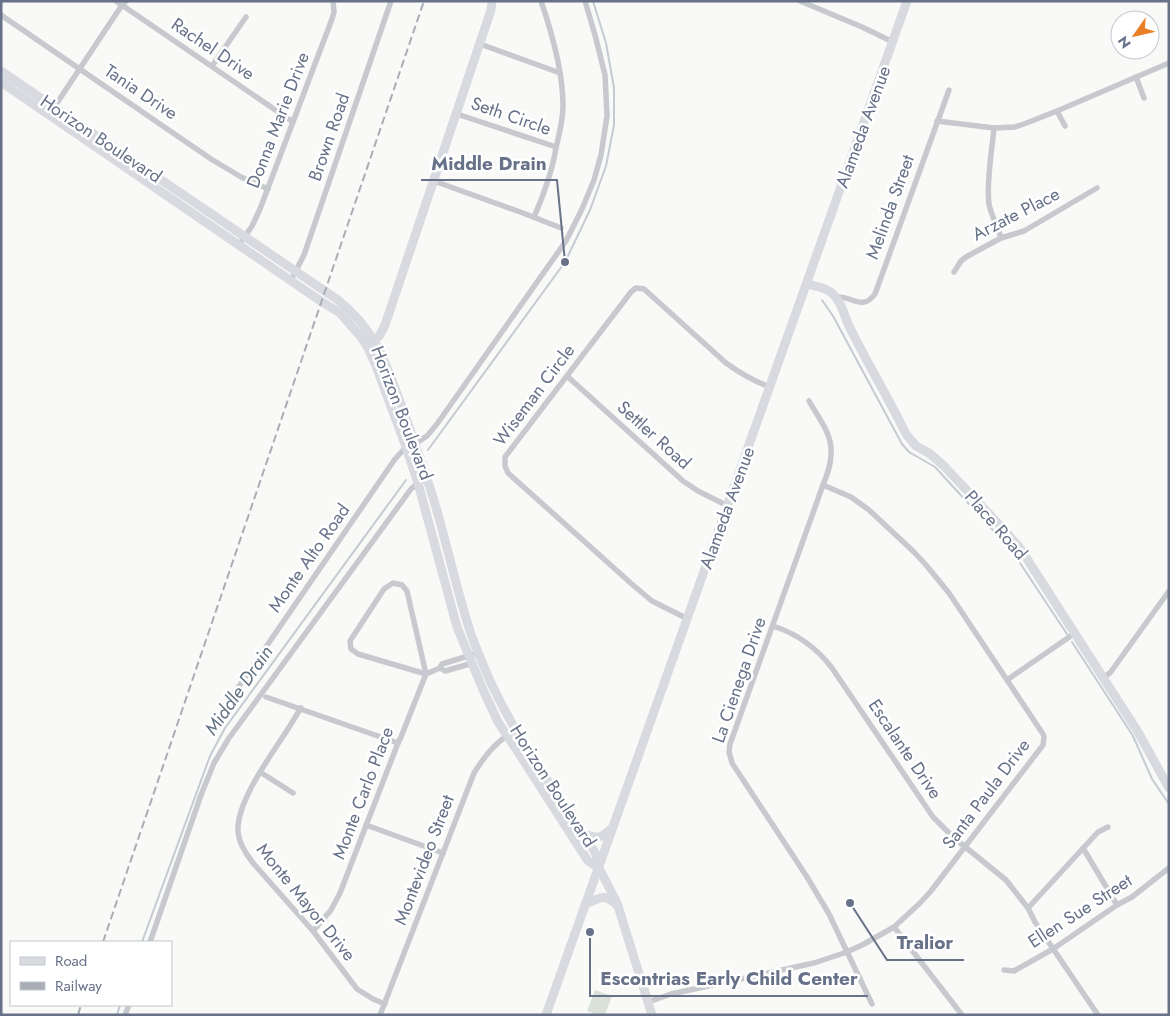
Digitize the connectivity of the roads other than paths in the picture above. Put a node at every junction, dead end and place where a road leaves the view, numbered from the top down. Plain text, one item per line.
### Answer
1 (116, 1) edge
2 (333, 1) edge
3 (391, 1) edge
4 (492, 1) edge
5 (541, 1) edge
6 (585, 1) edge
7 (800, 1) edge
8 (908, 1) edge
9 (124, 3) edge
10 (1, 15) edge
11 (246, 18) dead end
12 (893, 42) junction
13 (480, 44) junction
14 (1169, 63) edge
15 (212, 66) junction
16 (80, 68) junction
17 (1, 71) edge
18 (560, 72) junction
19 (1136, 77) junction
20 (1, 82) edge
21 (949, 90) dead end
22 (1144, 98) dead end
23 (54, 107) junction
24 (1057, 111) junction
25 (457, 114) junction
26 (49, 115) junction
27 (938, 121) junction
28 (293, 122) junction
29 (1065, 126) dead end
30 (994, 128) junction
31 (556, 147) junction
32 (434, 181) junction
33 (1097, 188) dead end
34 (268, 189) junction
35 (534, 217) junction
36 (561, 228) dead end
37 (1001, 238) junction
38 (242, 241) junction
39 (296, 271) junction
40 (954, 272) dead end
41 (291, 280) junction
42 (807, 284) junction
43 (836, 297) junction
44 (375, 340) junction
45 (368, 348) junction
46 (567, 376) junction
47 (771, 387) junction
48 (809, 401) dead end
49 (411, 446) junction
50 (427, 479) junction
51 (418, 483) junction
52 (824, 485) junction
53 (728, 506) junction
54 (1169, 590) edge
55 (688, 619) junction
56 (773, 626) junction
57 (1075, 634) junction
58 (480, 656) junction
59 (470, 660) junction
60 (426, 674) junction
61 (1104, 677) junction
62 (1007, 680) junction
63 (233, 695) dead end
64 (266, 697) dead end
65 (301, 708) junction
66 (511, 732) junction
67 (398, 742) junction
68 (260, 772) junction
69 (1169, 788) edge
70 (293, 793) dead end
71 (366, 825) junction
72 (614, 826) junction
73 (1108, 827) dead end
74 (584, 834) junction
75 (965, 847) junction
76 (1083, 848) junction
77 (442, 853) junction
78 (600, 868) junction
79 (1169, 868) edge
80 (586, 904) junction
81 (1117, 905) junction
82 (618, 906) junction
83 (1028, 908) junction
84 (894, 927) junction
85 (313, 932) junction
86 (150, 941) edge
87 (1053, 949) junction
88 (847, 952) junction
89 (1004, 970) dead end
90 (648, 1002) junction
91 (385, 1004) junction
92 (872, 1004) dead end
93 (380, 1015) edge
94 (546, 1015) edge
95 (652, 1015) edge
96 (962, 1015) edge
97 (1098, 1015) edge

1 - 9 street, Rachel Drive
2 - 28 street, Donna Marie Drive
3 - 39 street, Brown Road
4 - 13 main road
5 - 18 street
6 - 49 street, Monte Alto Road
7 - 12 street
8 - 12 main road, Alameda Avenue
9 - 15 street, Rachel Drive
9 - 16 street
10 - 16 street, Tania Drive
11 - 15 street
12 - 42 main road, Alameda Avenue
13 - 18 street
13 - 25 main road
14 - 19 street
15 - 28 street, Rachel Drive
16 - 23 street
16 - 34 street, Tania Drive
17 - 23 main road, Horizon Boulevard
18 - 31 street
19 - 22 street
19 - 24 street
20 - 26 main road, Horizon Boulevard
21 - 27 street, Melinda Street
23 - 26 street
23 - 38 main road, Horizon Boulevard
24 - 29 street
24 - 30 street
25 - 31 street, Seth Circle
25 - 32 main road
26 - 38 main road, Horizon Boulevard
27 - 30 street
27 - 43 street, Melinda Street
28 - 34 street, Donna Marie Drive
30 - 37 street
31 - 35 street
32 - 35 street
32 - 44 main road
33 - 37 street, Arzate Place
34 - 38 street, Donna Marie Drive
35 - 36 street
37 - 40 street, Arzate Place
38 - 39 main road, Horizon Boulevard
38 - 41 main road, Horizon Boulevard
39 - 41 street, Brown Road
39 - 44 main road, Horizon Boulevard
41 - 45 main road, Horizon Boulevard
42 - 43 main road
42 - 47 main road, Alameda Avenue
43 - 57 main road, Place Road
44 - 45 main road
44 - 49 main road, Horizon Boulevard
45 - 49 main road, Horizon Boulevard
46 - 47 street, Wiseman Circle
46 - 53 street, Settler Road
46 - 55 street, Wiseman Circle
47 - 53 main road, Alameda Avenue
48 - 52 street, La Cienega Drive
49 - 50 main road, Horizon Boulevard
49 - 51 main road, Horizon Boulevard
49 - 63 street, Monte Alto Road
50 - 51 street
50 - 58 main road, Horizon Boulevard
51 - 59 main road, Horizon Boulevard
51 - 86 street
52 - 56 street, La Cienega Drive
52 - 62 street, Santa Paula Drive
53 - 55 main road, Alameda Avenue
54 - 61 street
55 - 72 main road, Alameda Avenue
56 - 75 street, Escalante Drive
56 - 88 street, La Cienega Drive
57 - 61 main road, Place Road
57 - 62 street
58 - 59 street
58 - 66 main road, Horizon Boulevard
59 - 60 street
59 - 66 main road, Horizon Boulevard
60 - 60 street
60 - 67 street, Monte Carlo Place
61 - 69 main road, Place Road
62 - 75 street, Santa Paula Drive
64 - 65 street
65 - 67 street
65 - 68 street, Monte Mayor Drive
66 - 74 main road, Horizon Boulevard
66 - 77 street, Montevideo Street
66 - 78 main road, Horizon Boulevard
67 - 71 street, Monte Carlo Place
68 - 70 street
68 - 85 street, Monte Mayor Drive
71 - 77 street
71 - 85 street, Monte Carlo Place
72 - 74 main road
72 - 78 main road, Alameda Avenue
73 - 76 street
74 - 78 main road, Horizon Boulevard
75 - 83 street, Escalante Drive
75 - 84 street, Santa Paula Drive
76 - 81 street
76 - 83 street
77 - 91 street, Montevideo Street
78 - 80 main road, Alameda Avenue
78 - 82 main road
79 - 81 street, Ellen Sue Street
80 - 82 main road
80 - 94 main road, Alameda Avenue
81 - 87 street, Ellen Sue Street
82 - 90 main road
83 - 87 street, Escalante Drive
84 - 88 street, Santa Paula Drive
84 - 96 street
85 - 91 street, Monte Mayor Drive
87 - 89 street, Ellen Sue Street
87 - 97 street, Escalante Drive
88 - 90 street, Santa Paula Drive
88 - 92 street, La Cienega Drive
90 - 95 main road
91 - 93 street, Montevideo Street

